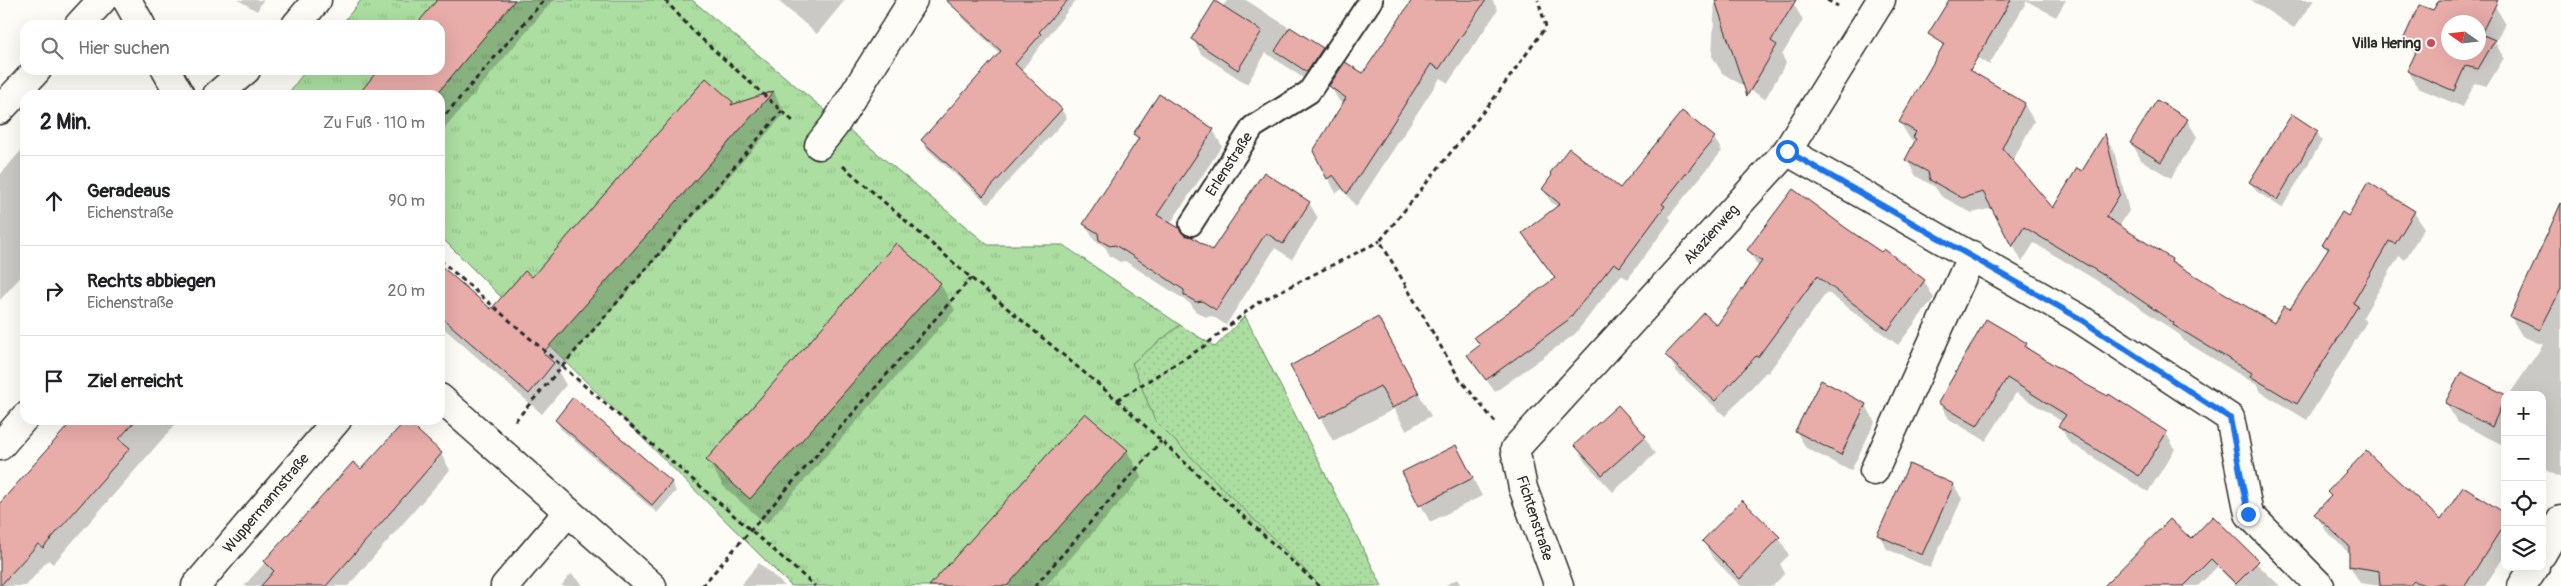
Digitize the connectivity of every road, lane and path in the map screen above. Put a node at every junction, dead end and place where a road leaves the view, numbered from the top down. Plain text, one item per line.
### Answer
1 (102, 0) edge
2 (127, 0) edge
3 (317, 0) edge
4 (544, 0) edge
5 (665, 0) edge
6 (913, 0) edge
7 (1371, 0) edge
8 (1538, 0) edge
9 (1881, 0) edge
10 (84, 20) edge
11 (138, 20) edge
12 (300, 20) edge
13 (32, 75) edge
14 (169, 75) edge
15 (240, 75) edge
16 (177, 90) edge
17 (223, 90) edge
18 (0, 110) edge
19 (782, 111) junction
20 (445, 115) edge
21 (819, 145) junction
22 (1787, 151) junction
23 (1191, 224) dead end
24 (1380, 241) junction
25 (1972, 255) junction
26 (445, 264) edge
27 (971, 278) junction
28 (562, 366) junction
29 (1117, 400) junction
30 (445, 403) edge
31 (20, 422) edge
32 (333, 425) edge
33 (1161, 440) junction
34 (0, 446) edge
35 (493, 446) junction
36 (1515, 449) junction
37 (1874, 471) dead end
38 (568, 512) junction
39 (2561, 520) edge
40 (752, 530) junction
41 (2546, 547) edge
42 (2532, 571) edge
43 (196, 586) edge
44 (505, 586) edge
45 (652, 586) edge
46 (702, 586) edge
47 (815, 586) edge
48 (1035, 586) edge
49 (1319, 586) edge
50 (1558, 586) edge
51 (2320, 586) edge
52 (2522, 586) edge

1 - 10 street
2 - 11 street
3 - 12 street
4 - 20 path
5 - 19 path
6 - 21 street
7 - 23 lane, Erlenstraße
8 - 24 path
9 - 22 street, Akazienweg
13 - 18 street
14 - 16 street
15 - 17 street
19 - 21 path
19 - 28 path
21 - 27 path
22 - 25 street
22 - 36 street, Akazienweg
24 - 29 path
24 - 36 path
25 - 37 street
25 - 51 street
26 - 28 path
27 - 29 path
27 - 40 path
28 - 35 path
28 - 40 path
29 - 33 path
30 - 35 street
31 - 34 street
32 - 43 street, Wuppermannstraße
33 - 48 path
33 - 49 path
35 - 38 street
36 - 50 street, Fichtenstraße
38 - 44 street
38 - 45 street
39 - 41 street
40 - 46 path
40 - 47 path
42 - 52 street

